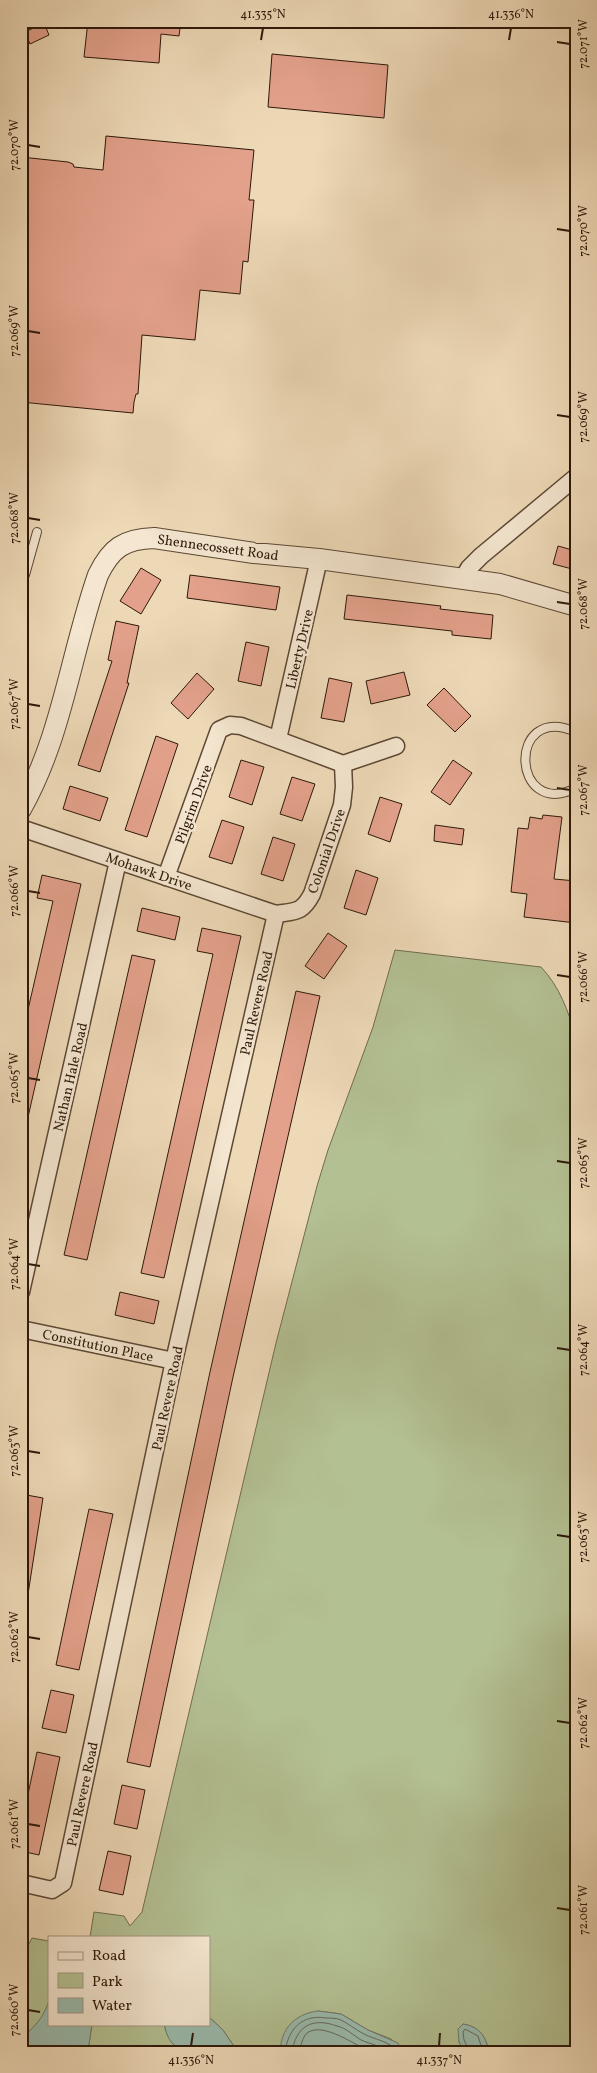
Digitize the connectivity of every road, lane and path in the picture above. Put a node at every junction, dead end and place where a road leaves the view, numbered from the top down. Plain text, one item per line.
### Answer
1 (576, 477) edge
2 (37, 532) dead end
3 (319, 559) junction
4 (25, 575) dead end
5 (457, 577) junction
6 (576, 606) edge
7 (576, 732) edge
8 (278, 739) junction
9 (396, 746) dead end
10 (343, 764) junction
11 (576, 788) edge
12 (21, 809) edge
13 (21, 828) edge
14 (118, 861) junction
15 (166, 877) junction
16 (276, 914) junction
17 (21, 1292) edge
18 (21, 1329) edge
19 (174, 1361) junction
20 (21, 1883) edge

1 - 5 street
2 - 4 lane
3 - 5 street, Shennecossett Road
3 - 8 street, Liberty Drive
3 - 12 street, Shennecossett Road
5 - 6 street, Shennecossett Road
7 - 11 lane
8 - 10 street
8 - 15 street, Pilgrim Drive
9 - 10 street
10 - 16 street, Colonial Drive
13 - 14 street, Mohawk Drive
14 - 15 street, Mohawk Drive
14 - 17 street, Nathan Hale Road
15 - 16 street, Mohawk Drive
16 - 19 street, Paul Revere Road
18 - 19 street, Constitution Place
19 - 20 street, Paul Revere Road

